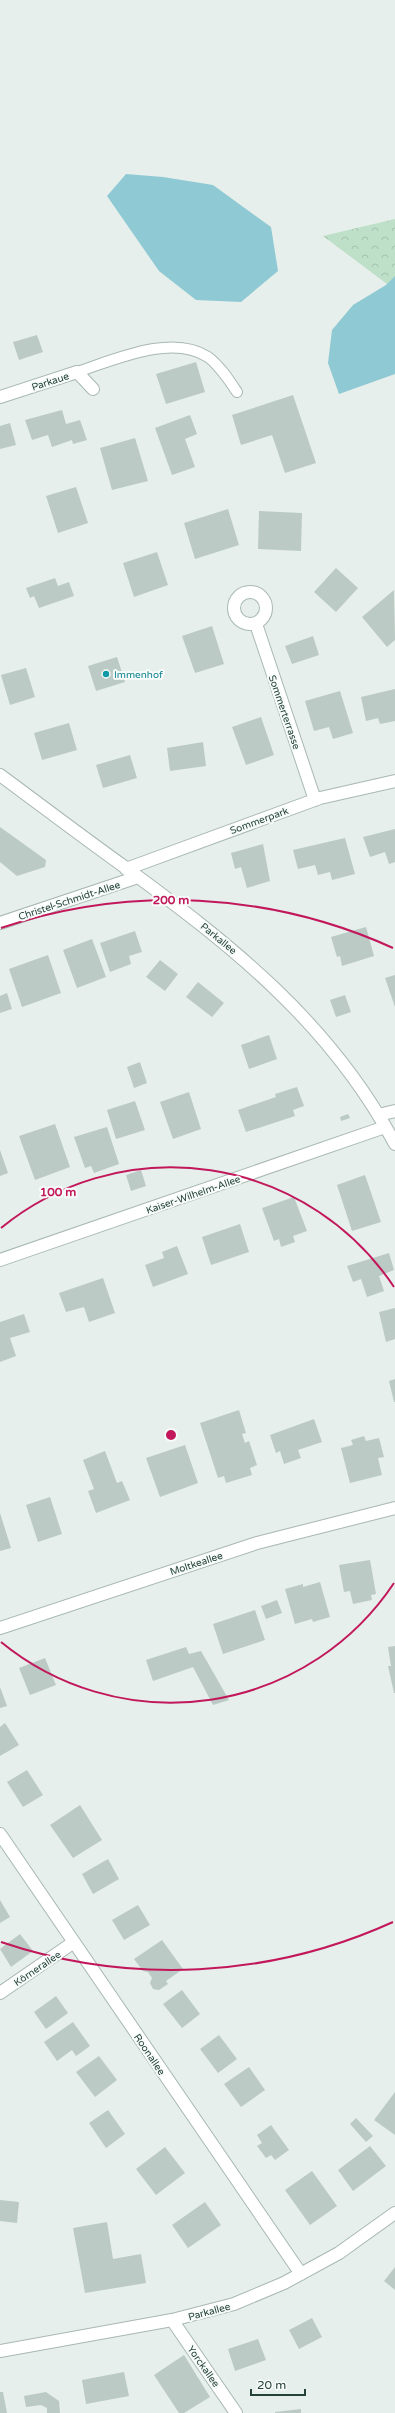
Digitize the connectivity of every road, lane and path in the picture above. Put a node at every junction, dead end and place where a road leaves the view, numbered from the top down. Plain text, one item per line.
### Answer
1 (78, 372) junction
2 (93, 389) dead end
3 (237, 392) dead end
4 (0, 397) edge
5 (256, 624) dead end
6 (0, 775) edge
7 (395, 781) edge
8 (315, 800) junction
9 (126, 868) junction
10 (138, 876) junction
11 (0, 922) edge
12 (395, 1111) edge
13 (378, 1115) junction
14 (385, 1127) junction
15 (395, 1144) edge
16 (0, 1260) edge
17 (395, 1508) edge
18 (0, 1628) edge
19 (0, 1834) edge
20 (74, 1942) junction
21 (0, 1993) edge
22 (395, 2213) edge
23 (301, 2274) junction
24 (172, 2320) junction
25 (0, 2351) edge
26 (236, 2413) edge

1 - 2 street, Parkaue
1 - 3 lane
1 - 4 street, Parkaue
5 - 8 street, Sommerterrasse
6 - 9 street, Parkallee
7 - 8 street, Sommerpark
8 - 9 street, Sommerpark
9 - 10 street, Parkallee
10 - 11 street, Christel-Schmidt-Allee
10 - 13 street, Parkallee
12 - 13 street
13 - 14 street, Parkallee
14 - 15 street, Parkallee
14 - 16 street, Kaiser-Wilhelm-Allee
17 - 18 street, Moltkeallee
19 - 20 street, Roonallee
20 - 21 street, Körnerallee
20 - 23 street, Roonallee
22 - 23 street, Parkallee
23 - 24 street, Parkallee
24 - 25 street, Parkallee
24 - 26 street, Yorckallee

